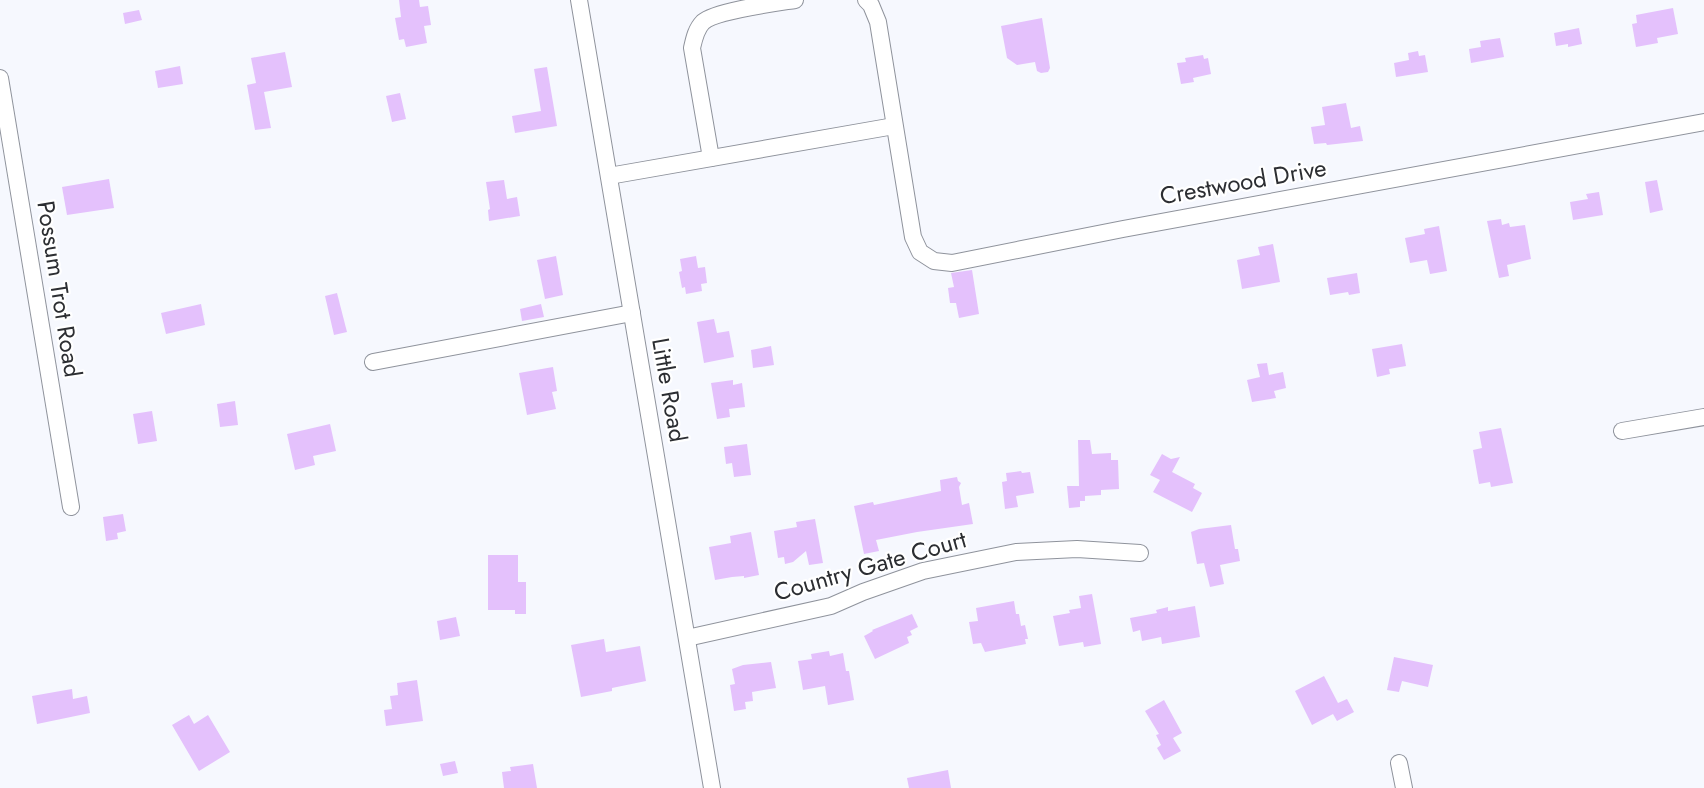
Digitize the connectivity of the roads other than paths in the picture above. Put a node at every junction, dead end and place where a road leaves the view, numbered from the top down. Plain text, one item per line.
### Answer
1 (579, 0) edge
2 (795, 0) edge
3 (866, 0) edge
4 (0, 78) edge
5 (1704, 122) edge
6 (894, 126) junction
7 (711, 158) junction
8 (609, 176) junction
9 (632, 313) junction
10 (373, 362) dead end
11 (1704, 417) edge
12 (1622, 431) dead end
13 (71, 507) dead end
14 (1140, 553) dead end
15 (687, 638) junction
16 (1399, 763) dead end
17 (712, 788) edge
18 (1404, 788) edge

1 - 8 street, Little Road
2 - 7 street
3 - 6 street, Crestwood Drive
4 - 13 street, Possum Trot Road
5 - 6 street, Crestwood Drive
6 - 7 street
7 - 8 street
8 - 9 street, Little Road
9 - 10 street
9 - 15 street, Little Road
11 - 12 street
14 - 15 street, Country Gate Court
15 - 17 street, Little Road
16 - 18 street

